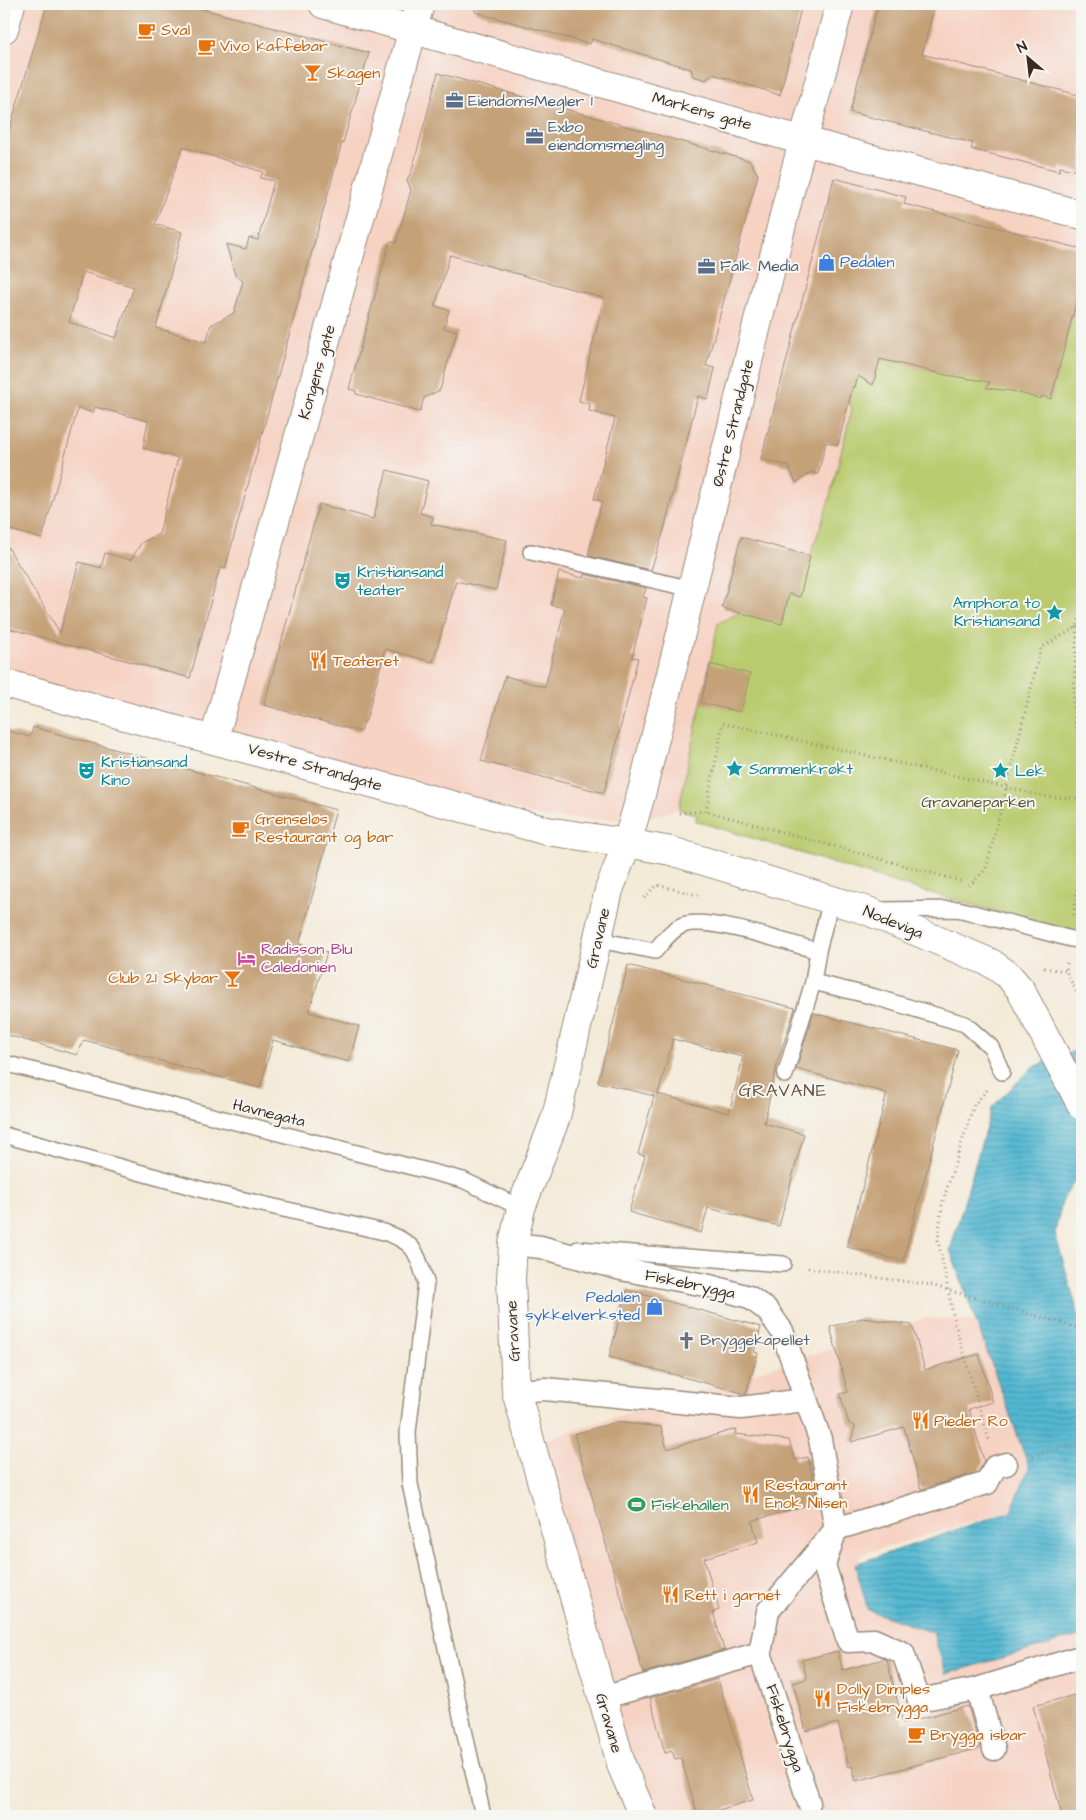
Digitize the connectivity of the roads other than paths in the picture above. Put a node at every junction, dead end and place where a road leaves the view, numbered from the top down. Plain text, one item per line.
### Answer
1 (11, 4) edge
2 (323, 4) edge
3 (840, 4) edge
4 (417, 16) edge
5 (4, 29) edge
6 (804, 140) junction
7 (1082, 215) edge
8 (531, 552) dead end
9 (692, 589) junction
10 (4, 683) edge
11 (214, 739) junction
12 (627, 843) junction
13 (831, 900) junction
14 (868, 911) junction
15 (598, 940) junction
16 (1077, 940) edge
17 (818, 951) junction
18 (813, 982) junction
19 (4, 1063) edge
20 (1002, 1072) road end
21 (786, 1075) dead end
22 (1082, 1106) edge
23 (4, 1136) edge
24 (521, 1208) junction
25 (514, 1244) junction
26 (783, 1264) road end
27 (516, 1391) junction
28 (804, 1400) junction
29 (1001, 1465) road end
30 (836, 1529) junction
31 (760, 1653) junction
32 (1082, 1661) edge
33 (977, 1689) junction
34 (602, 1698) junction
35 (994, 1749) dead end
36 (809, 1803) dead end
37 (483, 1816) edge
38 (643, 1816) edge

1 - 5 street
2 - 4 street, Markens gate
3 - 6 street, Østre Strandgate
4 - 6 street, Markens gate
4 - 11 street, Kongens gate
6 - 7 street, Markens gate
6 - 9 street, Østre Strandgate
8 - 9 lane
9 - 12 street, Østre Strandgate
10 - 11 street, Vestre Strandgate
11 - 12 street, Vestre Strandgate
12 - 13 street, Nodeviga
12 - 15 street, Gravane
13 - 14 street, Nodeviga
13 - 17 lane
14 - 16 lane
14 - 22 street, Nodeviga, bridge
15 - 17 lane
15 - 24 street, Gravane
17 - 18 lane
18 - 20 lane
18 - 21 lane
19 - 24 lane, Havnegata
23 - 37 lane
24 - 25 street, Gravane
25 - 26 lane
25 - 27 street, Gravane
25 - 28 street, Fiskebrygga
27 - 28 street
27 - 34 street, Gravane
28 - 30 street, Fiskebrygga
29 - 30 street
30 - 31 street, Fiskebrygga
30 - 33 street, Fiskebrygga
31 - 34 street
31 - 36 street, Fiskebrygga
32 - 33 street, Fiskebrygga
33 - 35 street
34 - 38 street, Gravane

